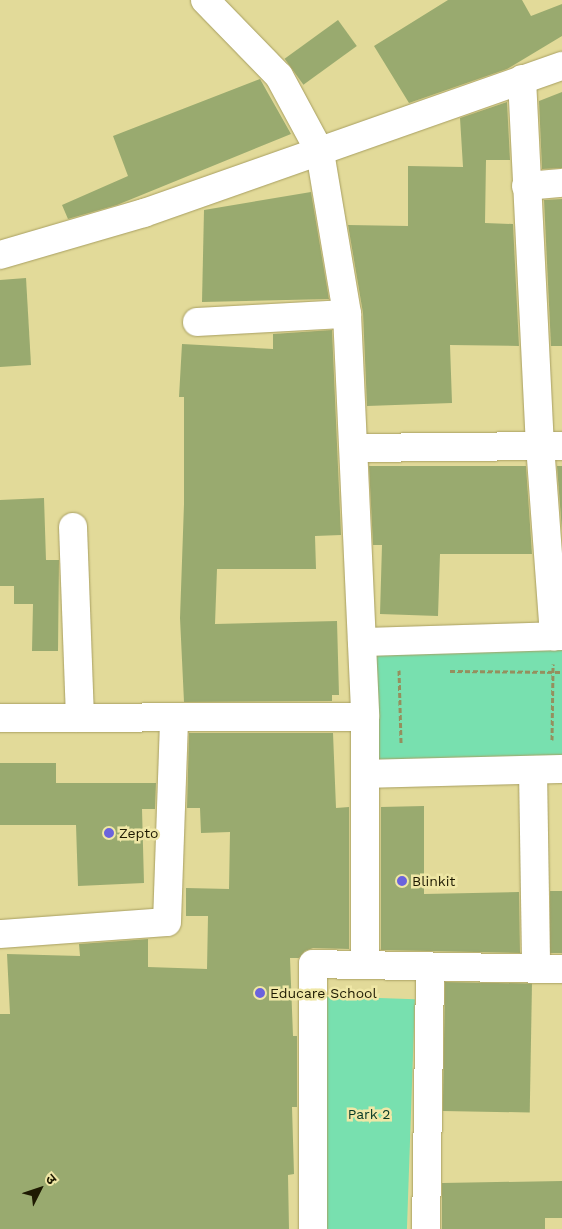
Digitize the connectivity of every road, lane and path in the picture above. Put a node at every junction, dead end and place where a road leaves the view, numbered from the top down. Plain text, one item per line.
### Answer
1 (205, 0) edge
2 (562, 66) edge
3 (522, 79) junction
4 (320, 152) junction
5 (562, 183) edge
6 (526, 186) junction
7 (0, 254) edge
8 (347, 314) junction
9 (197, 322) dead end
10 (551, 445) edge
11 (354, 448) junction
12 (73, 527) dead end
13 (558, 636) edge
14 (362, 642) junction
15 (408, 670) dead end
16 (444, 670) dead end
17 (562, 672) edge
18 (552, 673) junction
19 (365, 717) junction
20 (0, 718) edge
21 (80, 718) junction
22 (174, 718) junction
23 (401, 745) dead end
24 (557, 759) edge
25 (533, 770) junction
26 (366, 774) junction
27 (0, 934) edge
28 (366, 965) junction
29 (430, 967) junction
30 (549, 969) edge
31 (313, 1229) edge
32 (426, 1229) edge

1 - 4 street
2 - 3 street
3 - 4 street
3 - 6 street
4 - 7 street
4 - 8 street
5 - 6 street
6 - 10 street
8 - 9 street
8 - 11 street
10 - 11 street
10 - 13 street
11 - 14 street
12 - 21 street
13 - 14 street
14 - 19 street
15 - 23 path
16 - 18 path
17 - 18 path
18 - 24 path
19 - 22 street
19 - 26 street
20 - 21 street
21 - 22 street
22 - 27 street
24 - 25 street
25 - 26 street
25 - 30 street
26 - 28 street
28 - 29 street
28 - 31 street
29 - 30 street
29 - 32 street

